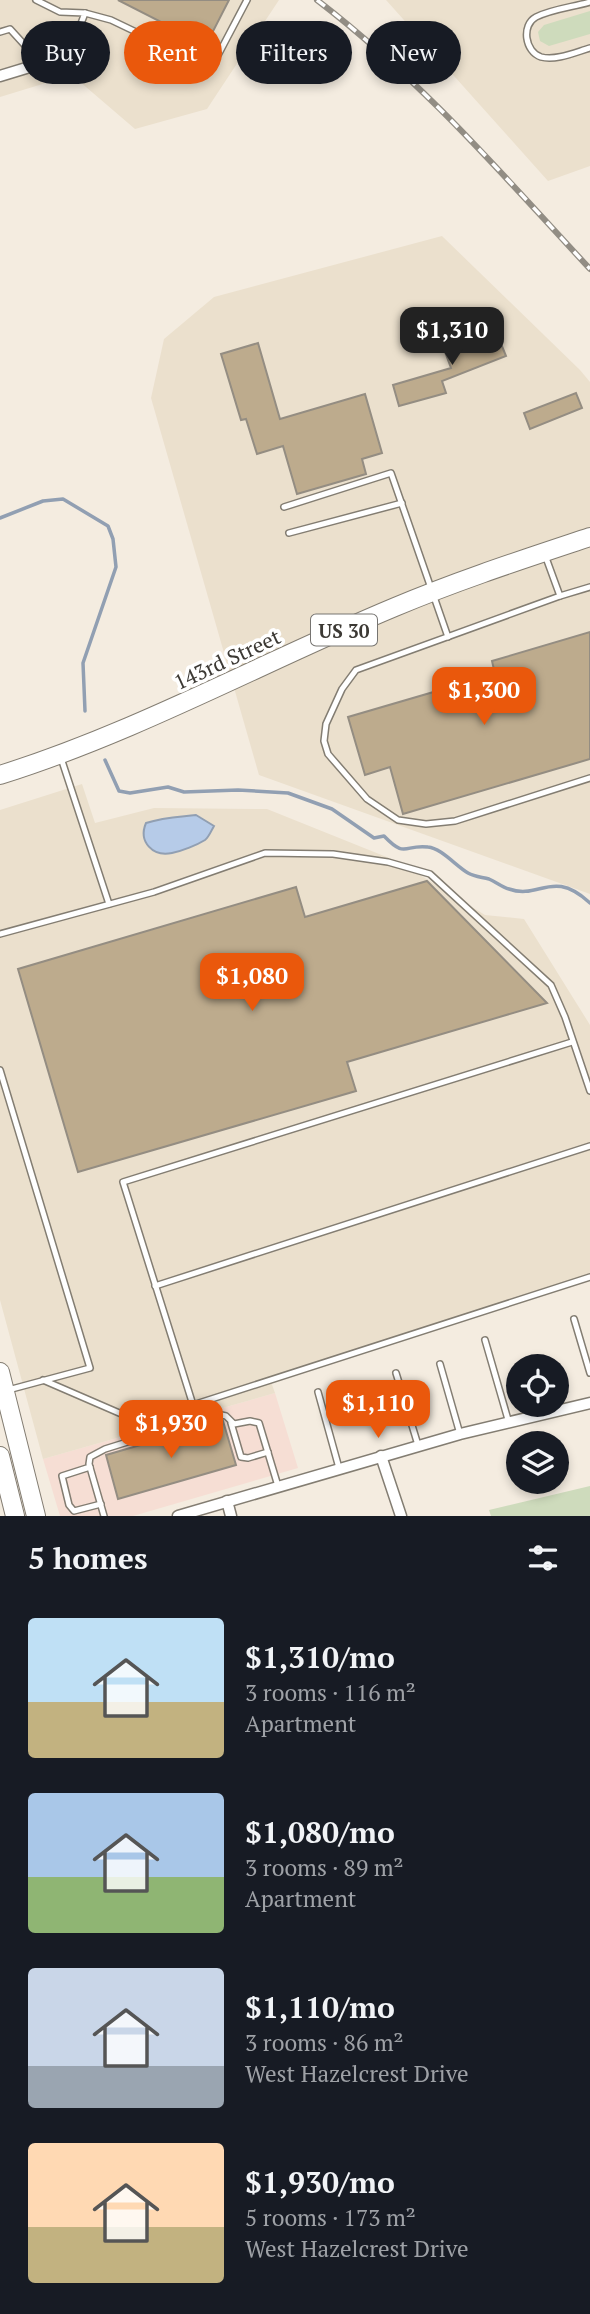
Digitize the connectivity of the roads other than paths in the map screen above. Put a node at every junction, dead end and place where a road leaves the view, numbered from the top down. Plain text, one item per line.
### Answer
1 (36, 0) edge
2 (247, 0) edge
3 (590, 2) edge
4 (85, 13) junction
5 (82, 21) edge
6 (0, 32) edge
7 (21, 41) edge
8 (590, 48) edge
9 (21, 70) edge
10 (0, 76) edge
11 (402, 503) junction
12 (284, 507) dead end
13 (289, 533) dead end
14 (590, 537) edge
15 (544, 552) junction
16 (590, 587) edge
17 (433, 591) junction
18 (560, 596) junction
19 (448, 637) junction
20 (60, 755) junction
21 (0, 775) edge
22 (590, 778) edge
23 (109, 904) junction
24 (0, 934) edge
25 (572, 1042) junction
26 (0, 1070) edge
27 (590, 1091) edge
28 (590, 1146) edge
29 (590, 1277) edge
30 (155, 1286) junction
31 (575, 1319) dead end
32 (485, 1340) dead end
33 (439, 1364) dead end
34 (0, 1372) edge
35 (396, 1373) dead end
36 (590, 1373) edge
37 (43, 1380) junction
38 (5, 1391) junction
39 (318, 1392) dead end
40 (590, 1404) edge
41 (193, 1405) junction
42 (232, 1423) junction
43 (509, 1423) junction
44 (460, 1434) junction
45 (418, 1445) junction
46 (268, 1452) junction
47 (0, 1456) edge
48 (381, 1456) junction
49 (90, 1467) junction
50 (340, 1468) junction
51 (278, 1486) junction
52 (227, 1501) junction
53 (101, 1504) junction
54 (15, 1516) edge
55 (36, 1516) edge
56 (104, 1516) edge
57 (178, 1516) edge
58 (231, 1516) edge
59 (401, 1516) edge

1 - 4 lane
2 - 4 lane
3 - 8 lane
4 - 5 lane
6 - 7 lane
9 - 10 street
11 - 12 lane
11 - 13 lane
11 - 17 lane
14 - 15 main road, 143rd Street / US 30
15 - 17 main road, 143rd Street / US 30
15 - 18 lane
16 - 18 lane
17 - 19 lane
17 - 20 main road, 143rd Street / US 30
18 - 19 lane
19 - 22 lane
20 - 21 main road, 143rd Street / US 30
20 - 23 lane
23 - 24 lane
23 - 25 lane
25 - 27 lane
25 - 30 lane
26 - 37 lane
28 - 30 lane
29 - 41 lane
30 - 41 lane
31 - 36 lane
32 - 43 lane
33 - 44 lane
34 - 38 main road
35 - 45 lane
37 - 38 lane
37 - 41 lane
38 - 55 main road
39 - 50 lane
40 - 43 street
42 - 46 lane
42 - 46 lane
42 - 49 lane
43 - 44 street
44 - 45 street
45 - 48 street
46 - 51 lane
47 - 54 main road
48 - 50 street
48 - 59 street
49 - 53 lane
49 - 53 lane
50 - 51 street
51 - 52 street
52 - 57 street
52 - 58 street
53 - 56 lane

